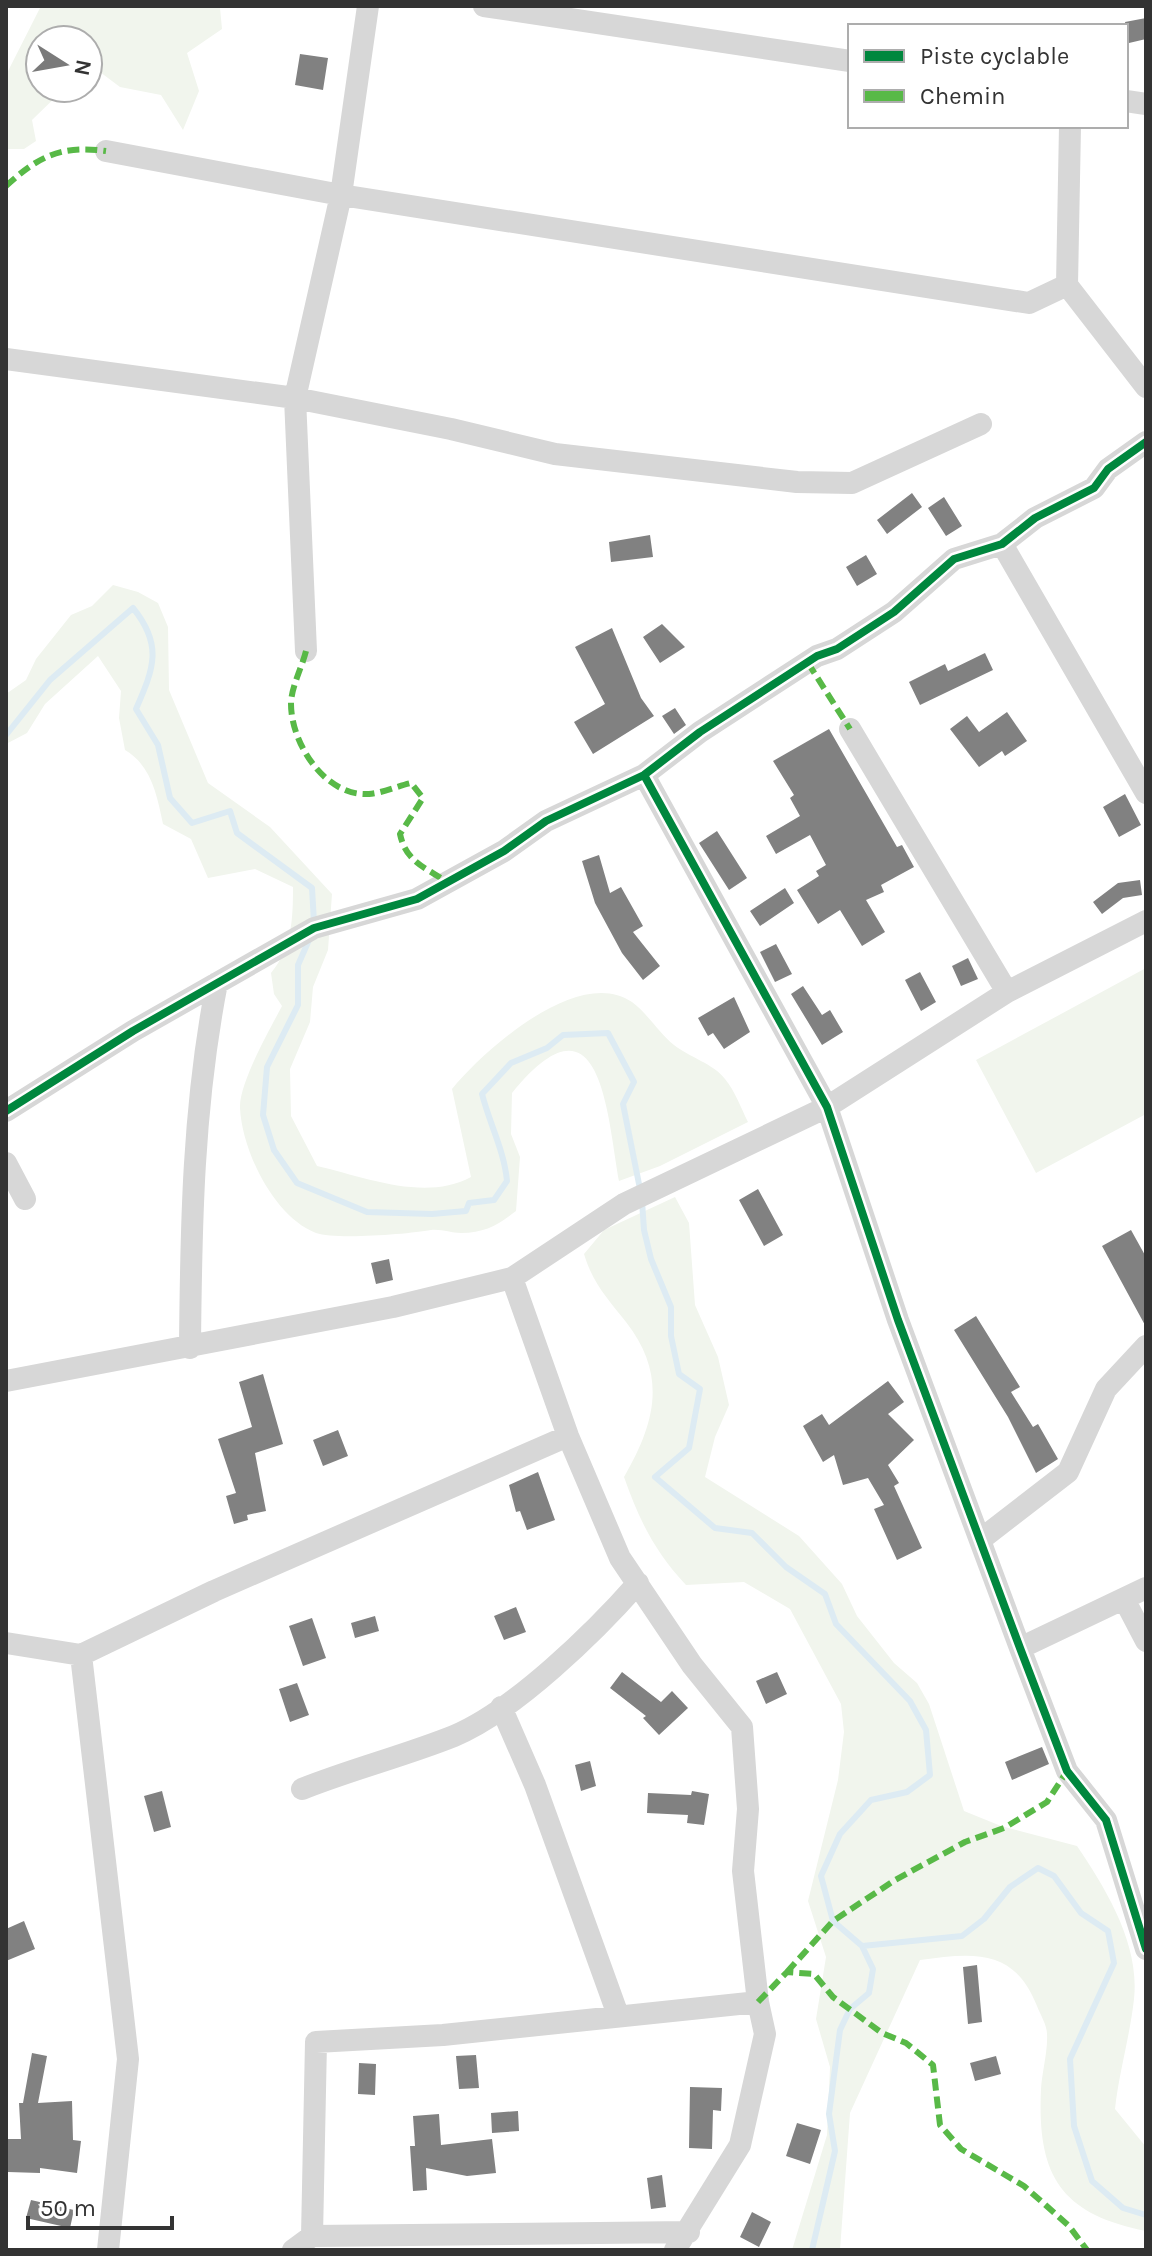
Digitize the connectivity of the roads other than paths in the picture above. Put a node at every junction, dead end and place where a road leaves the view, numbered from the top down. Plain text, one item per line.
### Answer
1 (368, 6) edge
2 (484, 6) edge
3 (848, 61) edge
4 (1070, 128) edge
5 (106, 151) dead end
6 (341, 195) junction
7 (1067, 285) junction
8 (6, 359) edge
9 (1146, 387) edge
10 (295, 398) junction
11 (981, 424) dead end
12 (1146, 442) edge
13 (1002, 544) junction
14 (306, 651) dead end
15 (850, 729) dead end
16 (644, 775) junction
17 (1146, 793) edge
18 (1146, 921) edge
19 (217, 983) junction
20 (1007, 992) junction
21 (827, 1107) junction
22 (6, 1111) edge
23 (6, 1163) edge
24 (25, 1199) dead end
25 (512, 1278) junction
26 (1146, 1346) edge
27 (190, 1348) junction
28 (6, 1381) edge
29 (568, 1436) junction
30 (980, 1540) junction
31 (638, 1583) junction
32 (1146, 1588) edge
33 (1124, 1599) junction
34 (1146, 1641) edge
35 (6, 1643) edge
36 (1020, 1648) junction
37 (81, 1655) junction
38 (501, 1707) junction
39 (302, 1789) dead end
40 (1146, 1949) edge
41 (758, 2002) junction
42 (618, 2015) junction
43 (312, 2236) junction
44 (682, 2241) edge
45 (514, 2243) edge
46 (108, 2250) edge
47 (293, 2250) edge

1 - 6 street
2 - 3 street
4 - 7 street
5 - 6 street
6 - 7 street
6 - 10 street
7 - 9 street
8 - 10 street
10 - 11 street
10 - 14 street
12 - 13 street
13 - 16 street
13 - 17 street
15 - 20 street
16 - 19 street
16 - 21 street
18 - 20 street
19 - 22 street
19 - 27 street
20 - 21 street
21 - 25 street
21 - 30 street
23 - 24 street
25 - 27 street
25 - 29 street
26 - 30 street
27 - 28 street
29 - 31 street
29 - 37 street
30 - 36 street
31 - 38 street
31 - 41 street
32 - 33 street
33 - 34 street
33 - 36 street
35 - 37 street
36 - 40 street
37 - 46 street
38 - 39 street
38 - 42 street
41 - 42 street
41 - 44 street
42 - 43 street
43 - 45 street
43 - 47 street
44 - 45 street

